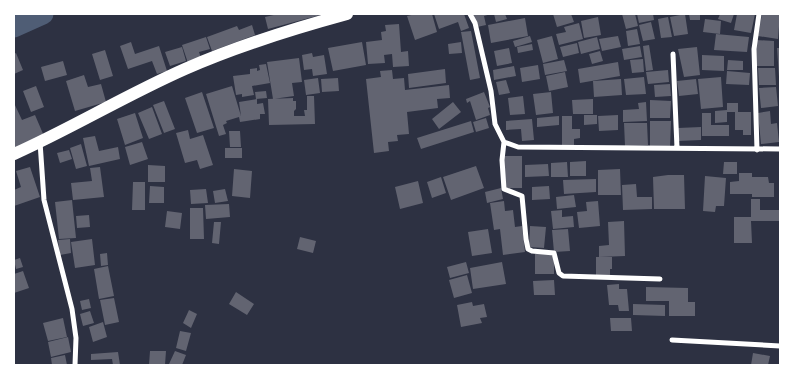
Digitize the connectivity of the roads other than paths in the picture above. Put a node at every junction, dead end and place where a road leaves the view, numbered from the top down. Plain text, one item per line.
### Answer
1 (347, 14) edge
2 (470, 14) edge
3 (760, 14) edge
4 (673, 54) dead end
5 (40, 142) junction
6 (504, 142) junction
7 (677, 148) junction
8 (780, 149) edge
9 (757, 150) junction
10 (14, 154) edge
11 (660, 279) dead end
12 (672, 340) dead end
13 (780, 346) edge
14 (75, 365) edge

1 - 5 highway
2 - 6 street
3 - 9 street
4 - 7 street
5 - 10 highway
5 - 14 street
6 - 7 street
6 - 11 street
7 - 9 street
8 - 9 street
12 - 13 street

